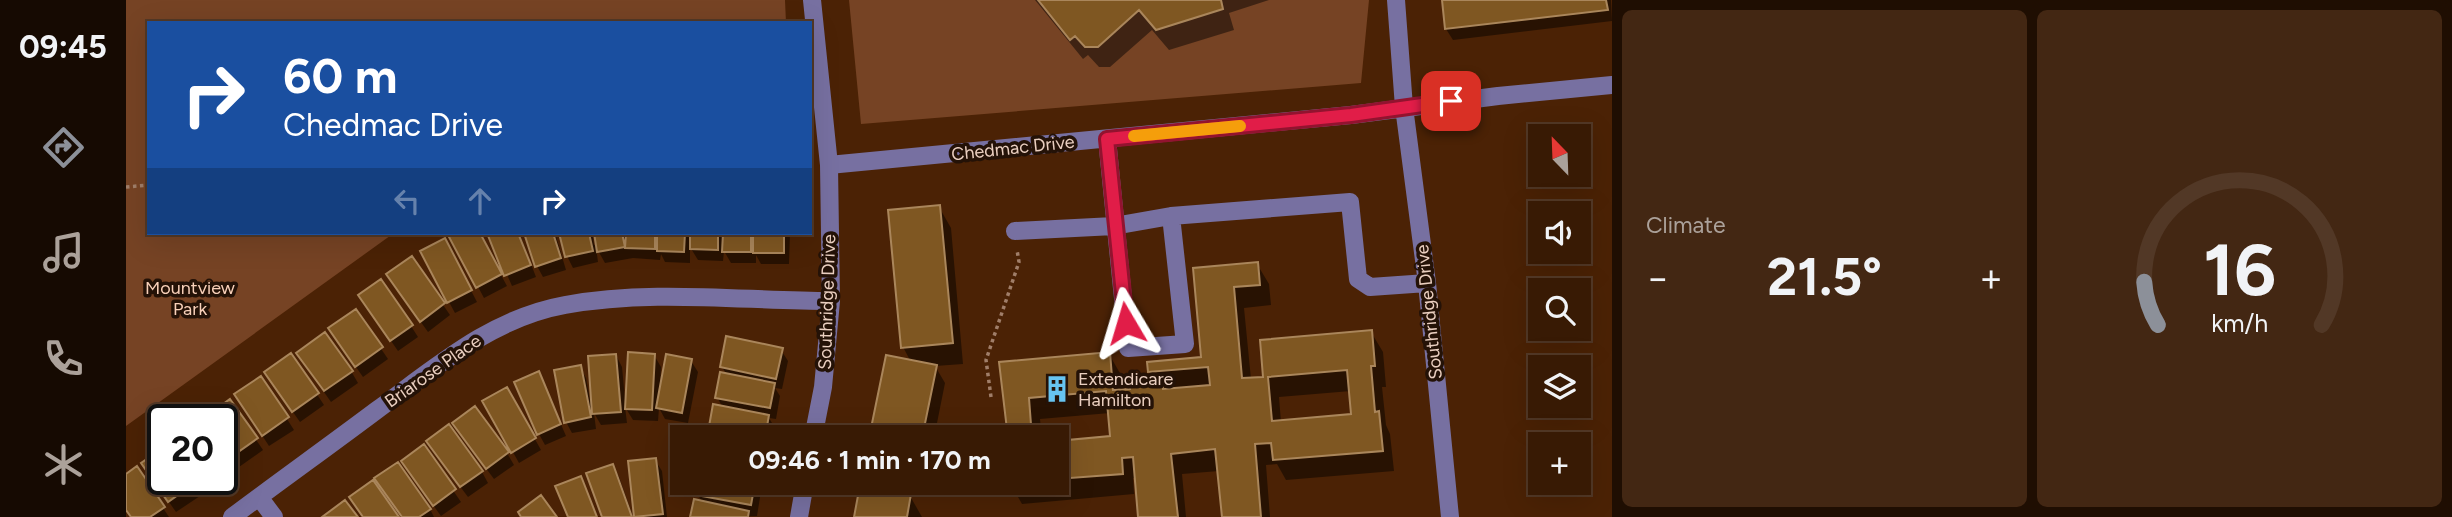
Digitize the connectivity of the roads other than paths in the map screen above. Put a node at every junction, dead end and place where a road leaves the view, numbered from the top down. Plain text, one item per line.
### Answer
1 (812, 0) edge
2 (1396, 0) edge
3 (1612, 85) edge
4 (1404, 107) junction
5 (1107, 139) junction
6 (830, 165) junction
7 (1171, 216) junction
8 (1114, 226) junction
9 (1016, 232) road end
10 (1427, 283) junction
11 (831, 301) junction
12 (816, 425) edge
13 (803, 495) edge
14 (259, 497) junction
15 (232, 517) edge
16 (274, 517) edge
17 (799, 517) edge
18 (1450, 517) edge

1 - 6 street
2 - 4 street, Southridge Drive
3 - 4 street, Chedmac Drive
4 - 5 street, Chedmac Drive
4 - 10 street, Southridge Drive
5 - 6 street, Chedmac Drive
5 - 8 street
6 - 11 street, Southridge Drive
7 - 8 street
7 - 8 street
7 - 10 street
8 - 9 street
10 - 18 street, Southridge Drive
11 - 12 street, Southridge Drive
11 - 14 street, Briarose Place
13 - 17 street
14 - 15 street, Briarose Place
14 - 16 street

